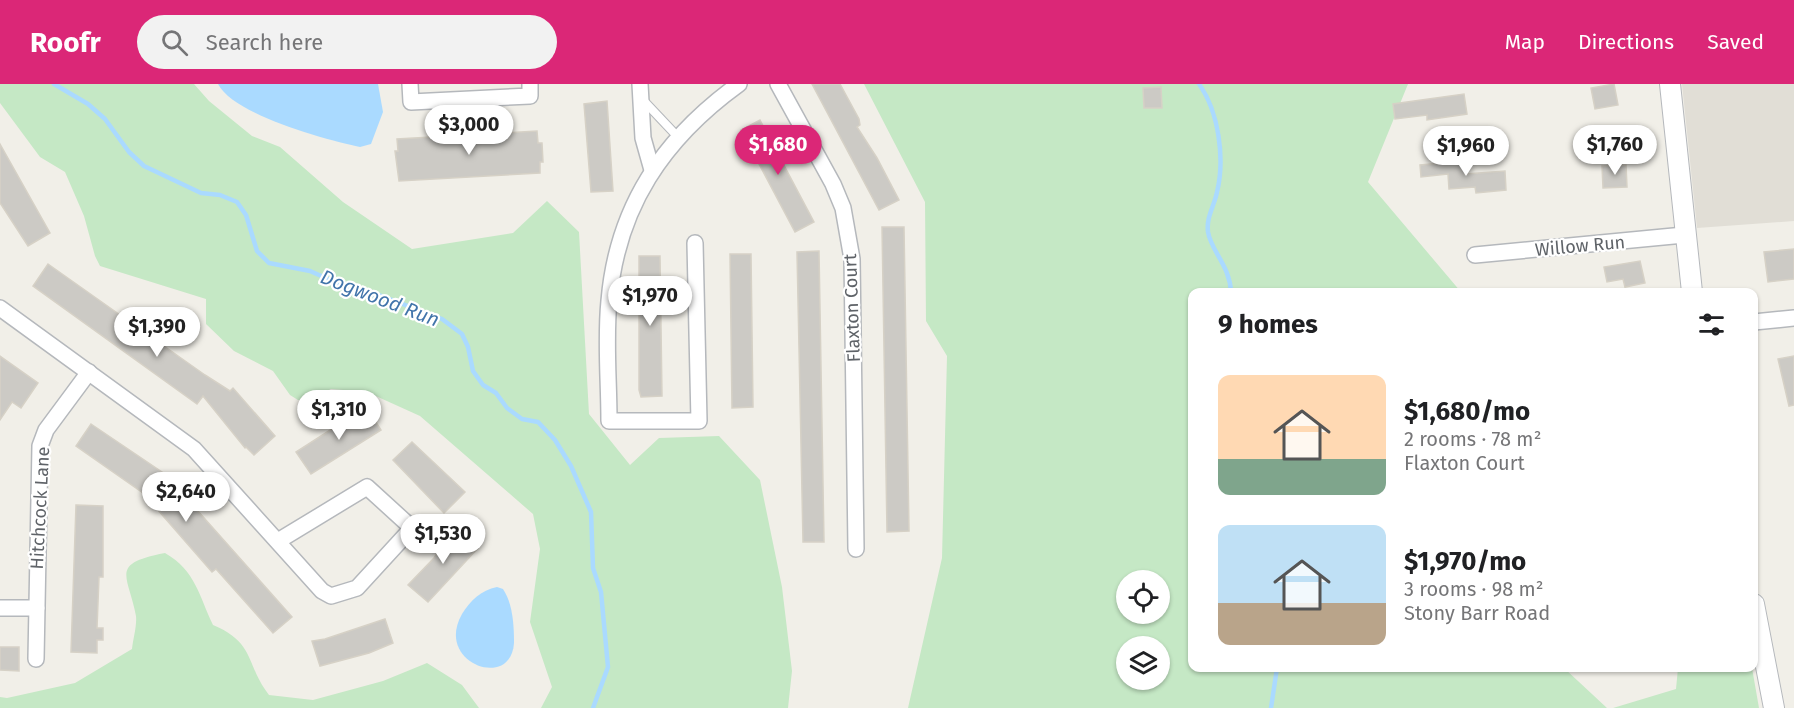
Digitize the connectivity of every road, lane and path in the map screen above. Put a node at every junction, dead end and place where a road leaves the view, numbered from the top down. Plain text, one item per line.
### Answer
1 (410, 84) edge
2 (530, 84) edge
3 (739, 84) edge
4 (778, 84) edge
5 (1670, 84) edge
6 (641, 91) edge
7 (677, 136) junction
8 (652, 170) junction
9 (1684, 236) junction
10 (695, 243) dead end
11 (1475, 255) dead end
12 (1691, 288) edge
13 (0, 308) edge
14 (1794, 318) edge
15 (1758, 322) edge
16 (89, 372) junction
17 (278, 541) junction
18 (856, 549) dead end
19 (0, 608) edge
20 (37, 608) junction
21 (1758, 625) edge
22 (36, 659) dead end
23 (1774, 708) edge

1 - 2 street
3 - 7 street
4 - 18 street, Flaxton Court
5 - 9 street
6 - 7 lane
6 - 8 street
7 - 8 street
8 - 10 street
9 - 11 street, Willow Run
9 - 12 street
13 - 16 street
14 - 15 street
16 - 17 street
16 - 20 street, Hitchcock Lane
17 - 17 street
19 - 20 street
20 - 22 street, Hitchcock Lane
21 - 23 street

